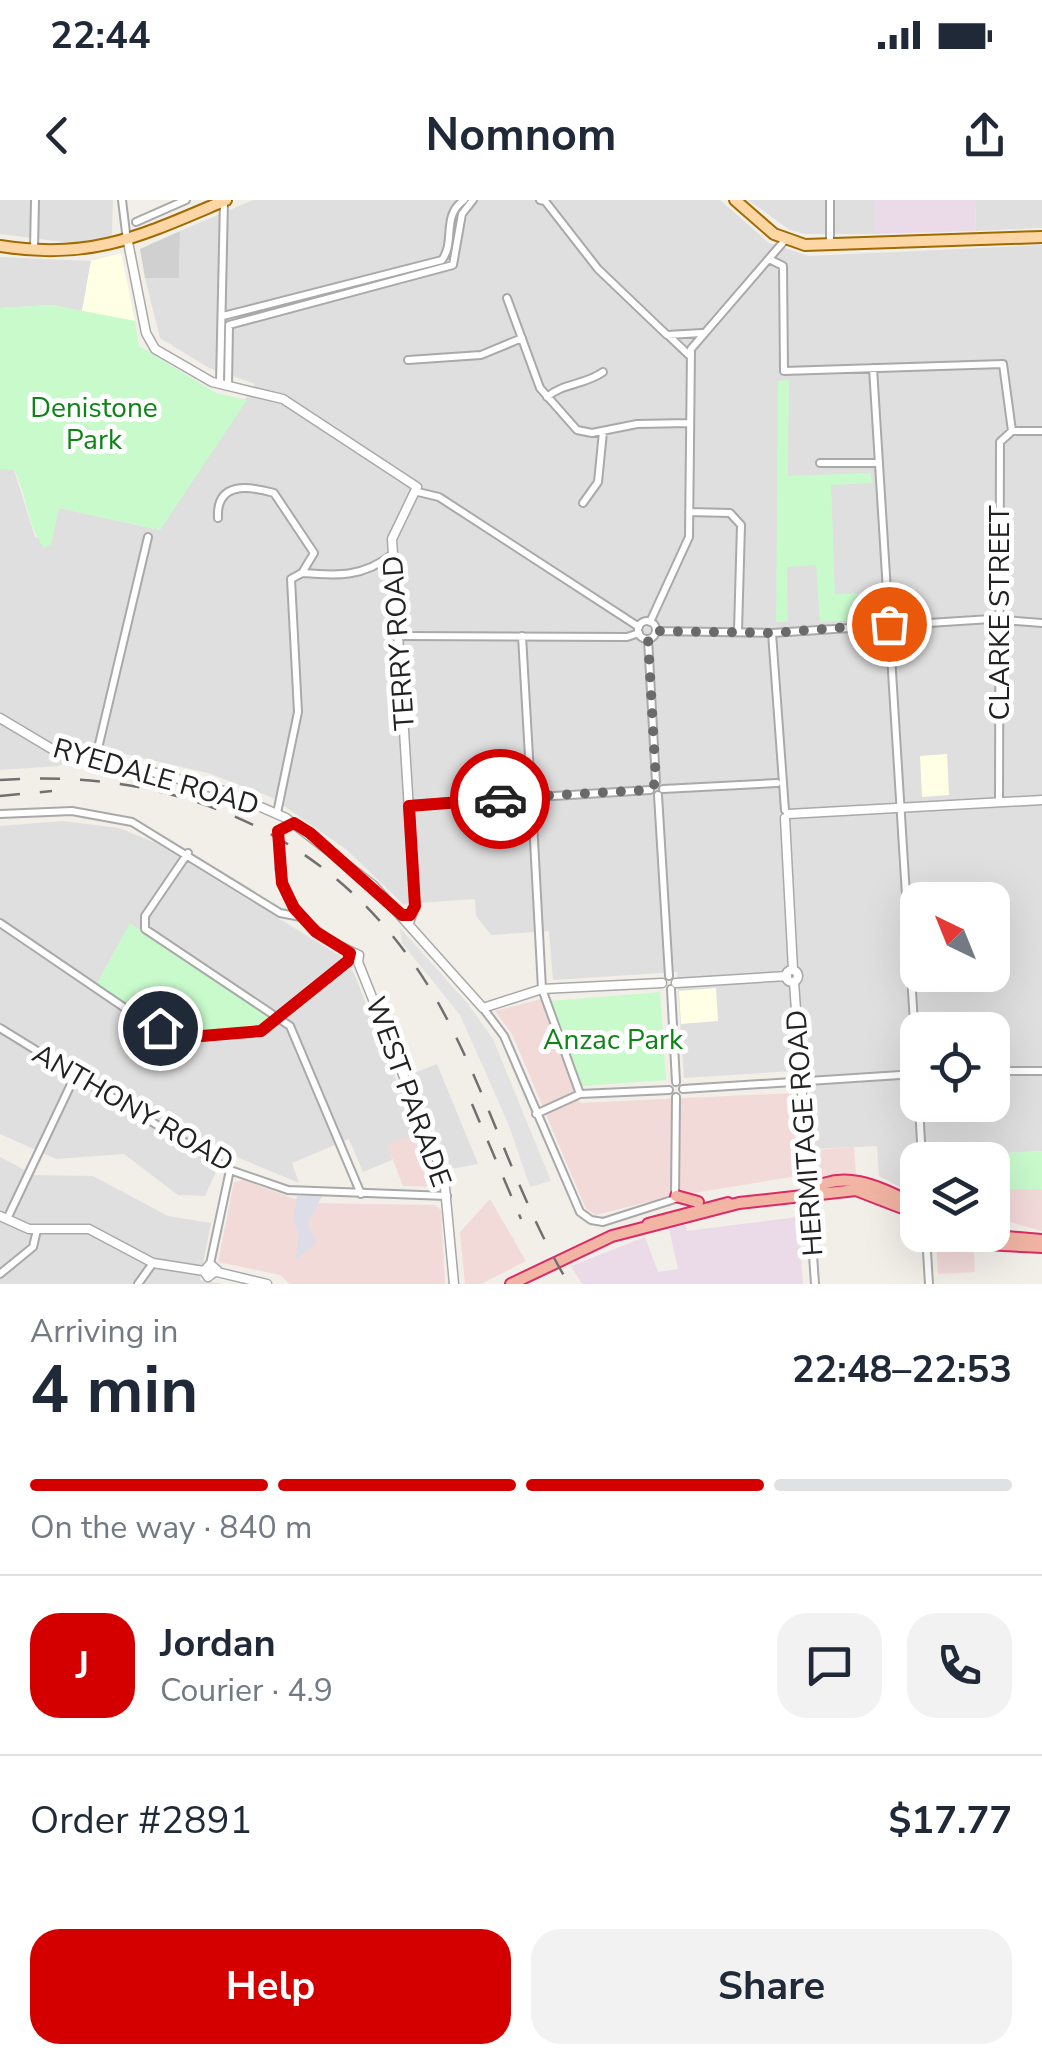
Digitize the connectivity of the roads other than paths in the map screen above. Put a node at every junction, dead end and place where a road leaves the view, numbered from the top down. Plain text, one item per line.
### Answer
1 (35, 200) edge
2 (122, 200) edge
3 (186, 200) edge
4 (225, 200) edge
5 (464, 200) edge
6 (473, 200) edge
7 (540, 200) edge
8 (735, 200) edge
9 (830, 200) edge
10 (136, 222) dead end
11 (1042, 237) edge
12 (785, 240) junction
13 (128, 242) junction
14 (830, 245) junction
15 (0, 246) edge
16 (34, 251) junction
17 (769, 259) junction
18 (507, 298) dead end
19 (223, 316) junction
20 (704, 333) junction
21 (667, 334) junction
22 (522, 338) junction
23 (690, 356) junction
24 (408, 360) dead end
25 (873, 368) junction
26 (603, 372) dead end
27 (224, 385) junction
28 (547, 398) junction
29 (689, 423) junction
30 (1042, 431) edge
31 (602, 432) junction
32 (1012, 432) junction
33 (820, 463) dead end
34 (879, 464) junction
35 (418, 492) junction
36 (582, 502) dead end
37 (689, 512) junction
38 (218, 518) dead end
39 (148, 538) dead end
40 (393, 554) junction
41 (302, 573) junction
42 (627, 620) junction
43 (1000, 620) junction
44 (650, 622) junction
45 (889, 624) junction
46 (1042, 624) edge
47 (639, 630) junction
48 (656, 631) junction
49 (738, 632) junction
50 (772, 633) junction
51 (398, 636) junction
52 (522, 636) junction
53 (614, 636) junction
54 (648, 638) junction
55 (0, 718) edge
56 (95, 761) junction
57 (656, 782) junction
58 (780, 782) junction
59 (650, 790) junction
60 (661, 792) junction
61 (532, 797) junction
62 (1042, 800) edge
63 (999, 801) junction
64 (409, 806) junction
65 (900, 807) junction
66 (278, 813) junction
67 (0, 814) edge
68 (786, 814) junction
69 (294, 823) junction
70 (278, 831) junction
71 (188, 853) junction
72 (297, 912) junction
73 (407, 918) junction
74 (0, 923) edge
75 (352, 959) junction
76 (791, 976) junction
77 (670, 983) junction
78 (542, 989) junction
79 (483, 1008) junction
80 (913, 1012) edge
81 (282, 1017) junction
82 (0, 1028) edge
83 (1042, 1070) edge
84 (1010, 1071) edge
85 (900, 1075) edge
86 (74, 1078) junction
87 (676, 1082) junction
88 (801, 1082) junction
89 (683, 1089) junction
90 (668, 1090) junction
91 (580, 1094) junction
92 (676, 1097) junction
93 (536, 1114) junction
94 (230, 1170) junction
95 (809, 1192) junction
96 (361, 1194) junction
97 (447, 1196) junction
98 (676, 1196) junction
99 (900, 1199) edge
100 (716, 1202) junction
101 (740, 1203) junction
102 (900, 1207) edge
103 (3, 1217) edge
104 (643, 1227) junction
105 (37, 1230) junction
106 (1010, 1239) edge
107 (1042, 1243) edge
108 (1010, 1244) edge
109 (928, 1252) edge
110 (153, 1262) junction
111 (207, 1268) junction
112 (0, 1274) edge
113 (138, 1284) edge
114 (267, 1284) edge
115 (454, 1284) edge
116 (510, 1284) edge
117 (816, 1284) edge
118 (929, 1284) edge

1 - 16 street
2 - 13 street
3 - 10 street
4 - 13 main road
4 - 19 street
5 - 19 street
6 - 27 street
7 - 21 street
8 - 12 main road
9 - 14 street
11 - 14 main road
12 - 14 main road
12 - 17 street
13 - 16 main road
13 - 27 street
15 - 16 main road
17 - 20 street
17 - 25 street
18 - 22 street
19 - 27 street
20 - 21 street
20 - 23 street
21 - 23 street
22 - 24 street
22 - 28 street
23 - 29 street
25 - 32 street
25 - 34 street
26 - 28 street
27 - 35 street
28 - 31 street
29 - 31 street
29 - 37 street
30 - 32 street
31 - 36 street
32 - 43 street, CLARKE STREET
33 - 34 street
34 - 45 street
35 - 40 street, TERRY ROAD
35 - 42 street
37 - 44 street
37 - 49 street
38 - 41 street
39 - 56 street
40 - 41 street
40 - 51 street, TERRY ROAD
41 - 66 street
42 - 47 street
42 - 53 street
43 - 45 street
43 - 46 street
43 - 63 street, CLARKE STREET
44 - 47 street
44 - 48 street
45 - 50 street
45 - 65 street
47 - 53 street
47 - 54 street
48 - 49 street
48 - 54 street
49 - 50 street
50 - 58 street, HERMITAGE ROAD
51 - 52 street
51 - 64 street, TERRY ROAD
52 - 53 street
52 - 61 street
54 - 57 street
55 - 56 street, RYEDALE ROAD
56 - 66 street, RYEDALE ROAD
57 - 59 street
57 - 60 street
58 - 60 street
58 - 68 street, HERMITAGE ROAD
59 - 60 street
59 - 61 street
60 - 77 street
61 - 64 street
61 - 78 street
62 - 63 street
63 - 65 street
64 - 73 street, TERRY ROAD
65 - 68 street
65 - 80 street
66 - 69 street, RYEDALE ROAD
66 - 70 street
67 - 71 street
68 - 76 street, HERMITAGE ROAD
69 - 70 street
69 - 73 street, RYEDALE ROAD
70 - 72 street, bridge
71 - 72 street
71 - 81 street
72 - 75 street
73 - 79 street, RYEDALE ROAD
74 - 81 street
75 - 81 street
75 - 97 street, WEST PARADE
76 - 77 street
76 - 88 street, HERMITAGE ROAD
77 - 78 street
77 - 87 street
78 - 79 street
78 - 91 street
79 - 93 street, RYEDALE ROAD
81 - 96 street
82 - 86 street, ANTHONY ROAD
83 - 84 street
85 - 88 street
86 - 94 street, ANTHONY ROAD
86 - 103 street
87 - 89 street
87 - 90 street
88 - 89 street
88 - 95 street, HERMITAGE ROAD
89 - 92 street
90 - 91 street
90 - 92 street
91 - 93 street
92 - 98 street
93 - 98 street, RYEDALE ROAD
94 - 96 street, ANTHONY ROAD
94 - 111 street
95 - 99 highway
95 - 101 highway
95 - 102 highway
95 - 117 street, HERMITAGE ROAD
96 - 97 street, ANTHONY ROAD
97 - 115 street, WEST PARADE
98 - 100 highway
100 - 101 highway
100 - 104 highway
101 - 104 highway
103 - 105 street
104 - 116 highway
105 - 110 street
105 - 112 street
106 - 107 highway
107 - 108 highway
109 - 118 street
110 - 111 street
110 - 113 street
111 - 114 street

